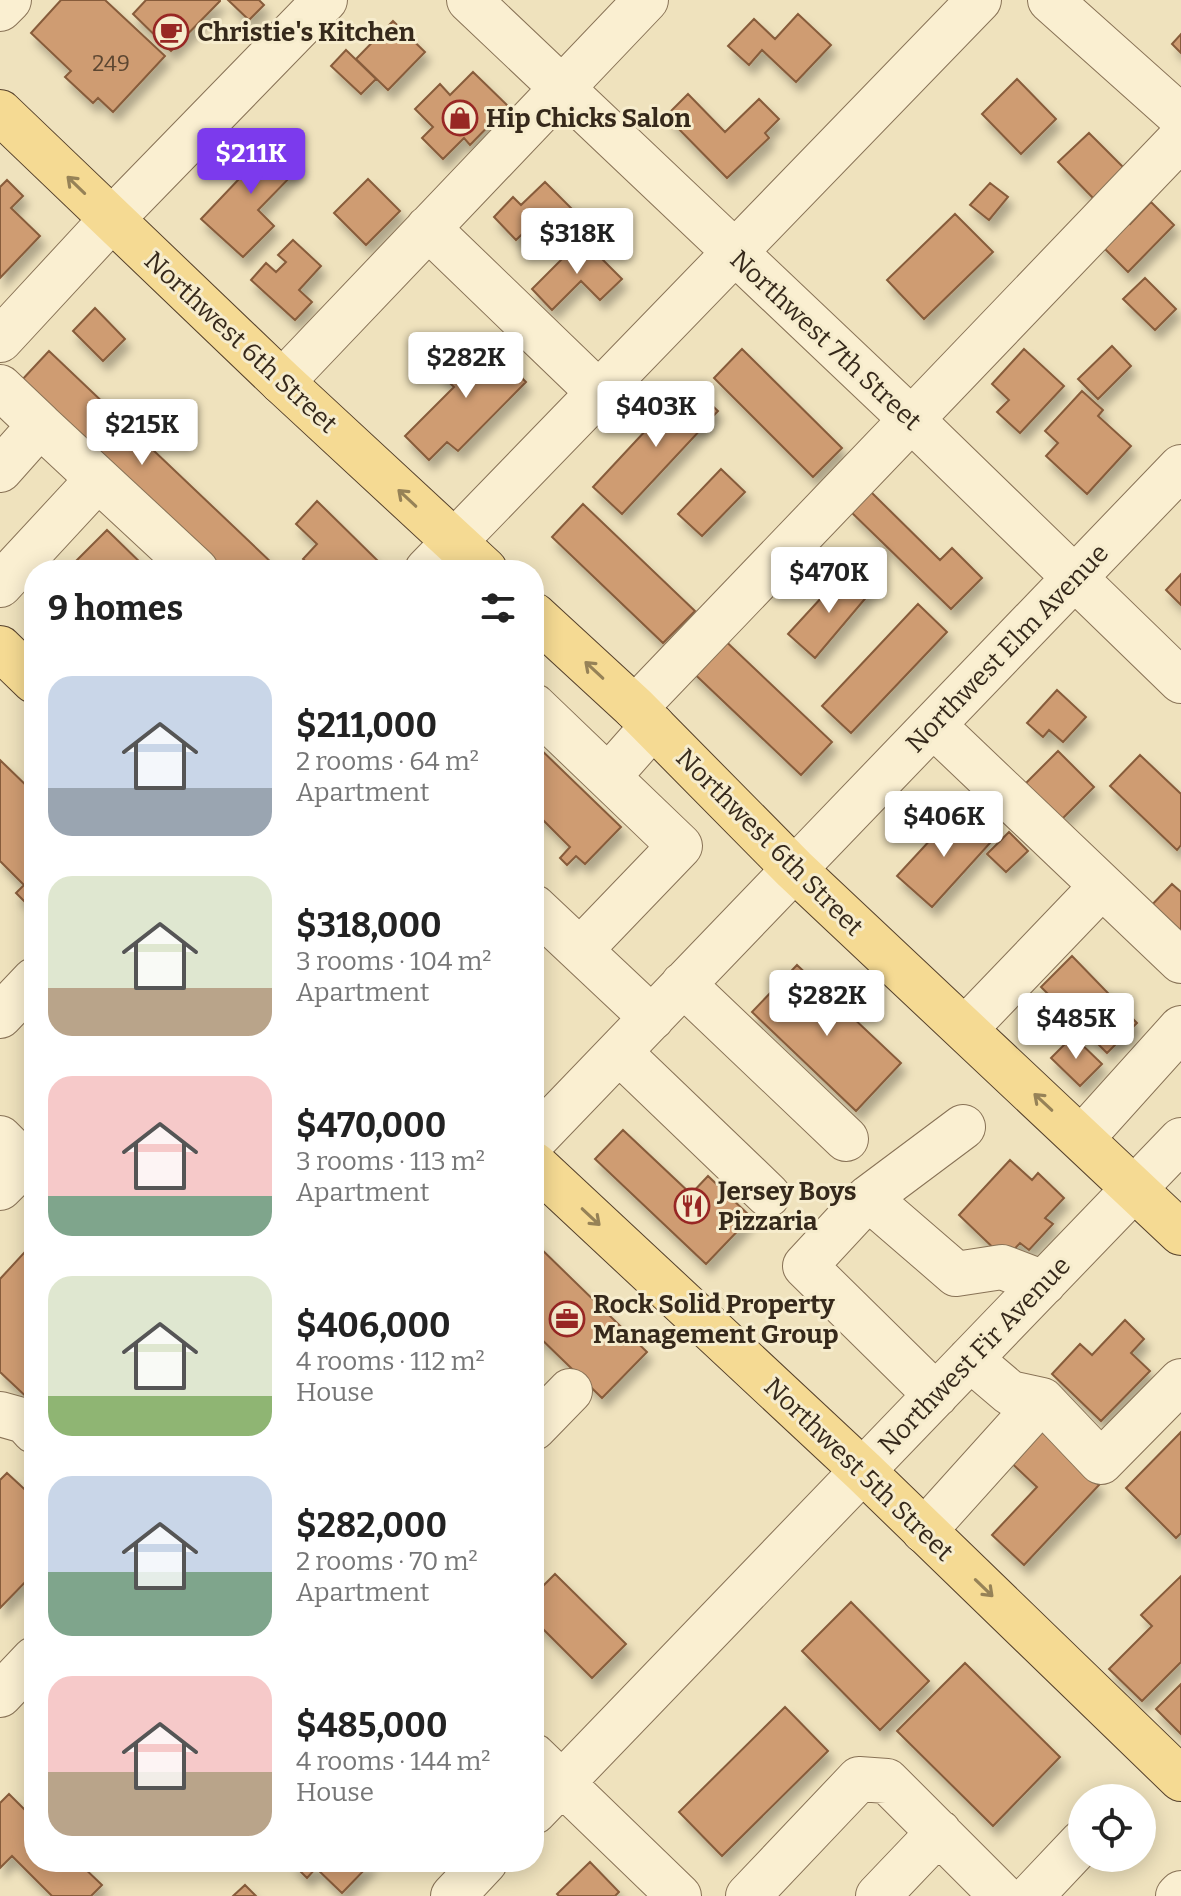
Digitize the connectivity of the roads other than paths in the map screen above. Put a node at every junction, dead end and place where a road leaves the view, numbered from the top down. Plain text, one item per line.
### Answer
1 (9, 0) edge
2 (325, 0) edge
3 (469, 0) edge
4 (646, 0) edge
5 (979, 0) edge
6 (1050, 0) edge
7 (0, 9) edge
8 (562, 87) junction
9 (0, 112) edge
10 (1181, 117) edge
11 (1181, 138) edge
12 (111, 220) junction
13 (428, 228) junction
14 (734, 253) junction
15 (0, 340) edge
16 (282, 382) junction
17 (0, 387) edge
18 (598, 392) junction
19 (912, 420) junction
20 (40, 425) junction
21 (1181, 467) edge
22 (0, 470) edge
23 (98, 479) junction
24 (185, 560) edge
25 (454, 560) edge
26 (456, 560) edge
27 (1075, 578) junction
28 (0, 585) edge
29 (544, 624) edge
30 (0, 648) edge
31 (24, 671) edge
32 (1181, 681) edge
33 (544, 716) edge
34 (644, 717) junction
35 (933, 725) junction
36 (608, 777) junction
37 (794, 869) junction
38 (1102, 886) junction
39 (544, 916) edge
40 (581, 949) junction
41 (1181, 961) edge
42 (683, 984) junction
43 (24, 991) edge
44 (0, 1016) edge
45 (652, 1018) junction
46 (1181, 1028) edge
47 (965, 1029) junction
48 (619, 1052) junction
49 (963, 1127) dead end
50 (544, 1130) edge
51 (0, 1138) edge
52 (1082, 1138) junction
53 (846, 1139) dead end
54 (1181, 1140) edge
55 (24, 1162) edge
56 (24, 1164) edge
57 (544, 1173) edge
58 (1135, 1187) junction
59 (0, 1188) edge
60 (768, 1195) dead end
61 (868, 1198) junction
62 (1181, 1233) edge
63 (1044, 1283) junction
64 (970, 1359) junction
65 (1181, 1381) edge
66 (570, 1391) dead end
67 (936, 1395) junction
68 (1042, 1400) junction
69 (0, 1414) edge
70 (544, 1418) edge
71 (24, 1421) edge
72 (863, 1471) junction
73 (924, 1531) junction
74 (24, 1670) edge
75 (0, 1695) edge
76 (1181, 1779) edge
77 (544, 1782) edge
78 (544, 1784) edge
79 (939, 1832) junction
80 (1068, 1857) edge
81 (476, 1872) edge
82 (453, 1896) edge
83 (679, 1896) edge
84 (748, 1896) edge
85 (878, 1896) edge
86 (1002, 1896) edge
87 (1031, 1896) edge

1 - 7 street
2 - 12 street
3 - 8 street, Northwest 7th Street
4 - 8 street
5 - 14 street
6 - 10 street
8 - 13 street
8 - 14 street, Northwest 7th Street
12 -> 9 main road, Northwest 6th Street
11 - 19 street
12 - 15 street
12 - 16 main road, Northwest 6th Street
13 - 16 street
13 - 18 street
14 - 18 street
14 - 19 street, Northwest 7th Street
25 -> 16 main road, Northwest 6th Street
17 - 20 street
18 - 26 street
19 - 27 street, Northwest 7th Street
19 - 34 street
20 - 22 street
20 - 23 street
21 - 27 street, Northwest Elm Avenue
23 - 24 street
23 - 28 street
27 - 32 street, Northwest 7th Street
27 - 35 street, Northwest Elm Avenue
34 -> 29 main road, Northwest 6th Street
30 - 31 main road
33 - 36 street
34 - 36 street
34 - 37 main road, Northwest 6th Street
35 - 37 street, Northwest Elm Avenue
35 - 38 street
36 - 40 street
37 - 42 street, Northwest Elm Avenue
37 - 47 main road, Northwest 6th Street
38 - 41 street
38 - 47 street
39 - 40 street
40 - 45 street
42 - 45 street, Northwest Elm Avenue
42 - 53 street
43 - 44 street
45 - 48 street, Northwest Elm Avenue
46 - 52 street
52 -> 47 main road, Northwest 6th Street
48 - 50 street, Northwest Elm Avenue
48 - 60 street
49 - 61 street
51 - 55 street
52 - 58 main road, Northwest 6th Street
54 - 58 street, Northwest Fir Avenue
56 - 59 street
57 -> 72 main road, Northwest 5th Street
58 - 62 main road, Northwest 6th Street
58 - 63 street, Northwest Fir Avenue
61 - 63 street
61 - 67 street
63 - 64 street, Northwest Fir Avenue
64 - 67 street, Northwest Fir Avenue
64 - 68 street
65 - 68 street
66 - 70 street
67 - 72 street, Northwest Fir Avenue
68 - 73 street
69 - 71 street
72 - 73 main road, Northwest 5th Street
72 - 77 street, Northwest Fir Avenue
73 -> 76 main road, Northwest 5th Street
74 - 75 street
78 - 83 street
79 - 84 street
79 - 85 street
79 - 86 street
80 - 87 street
81 - 82 street

